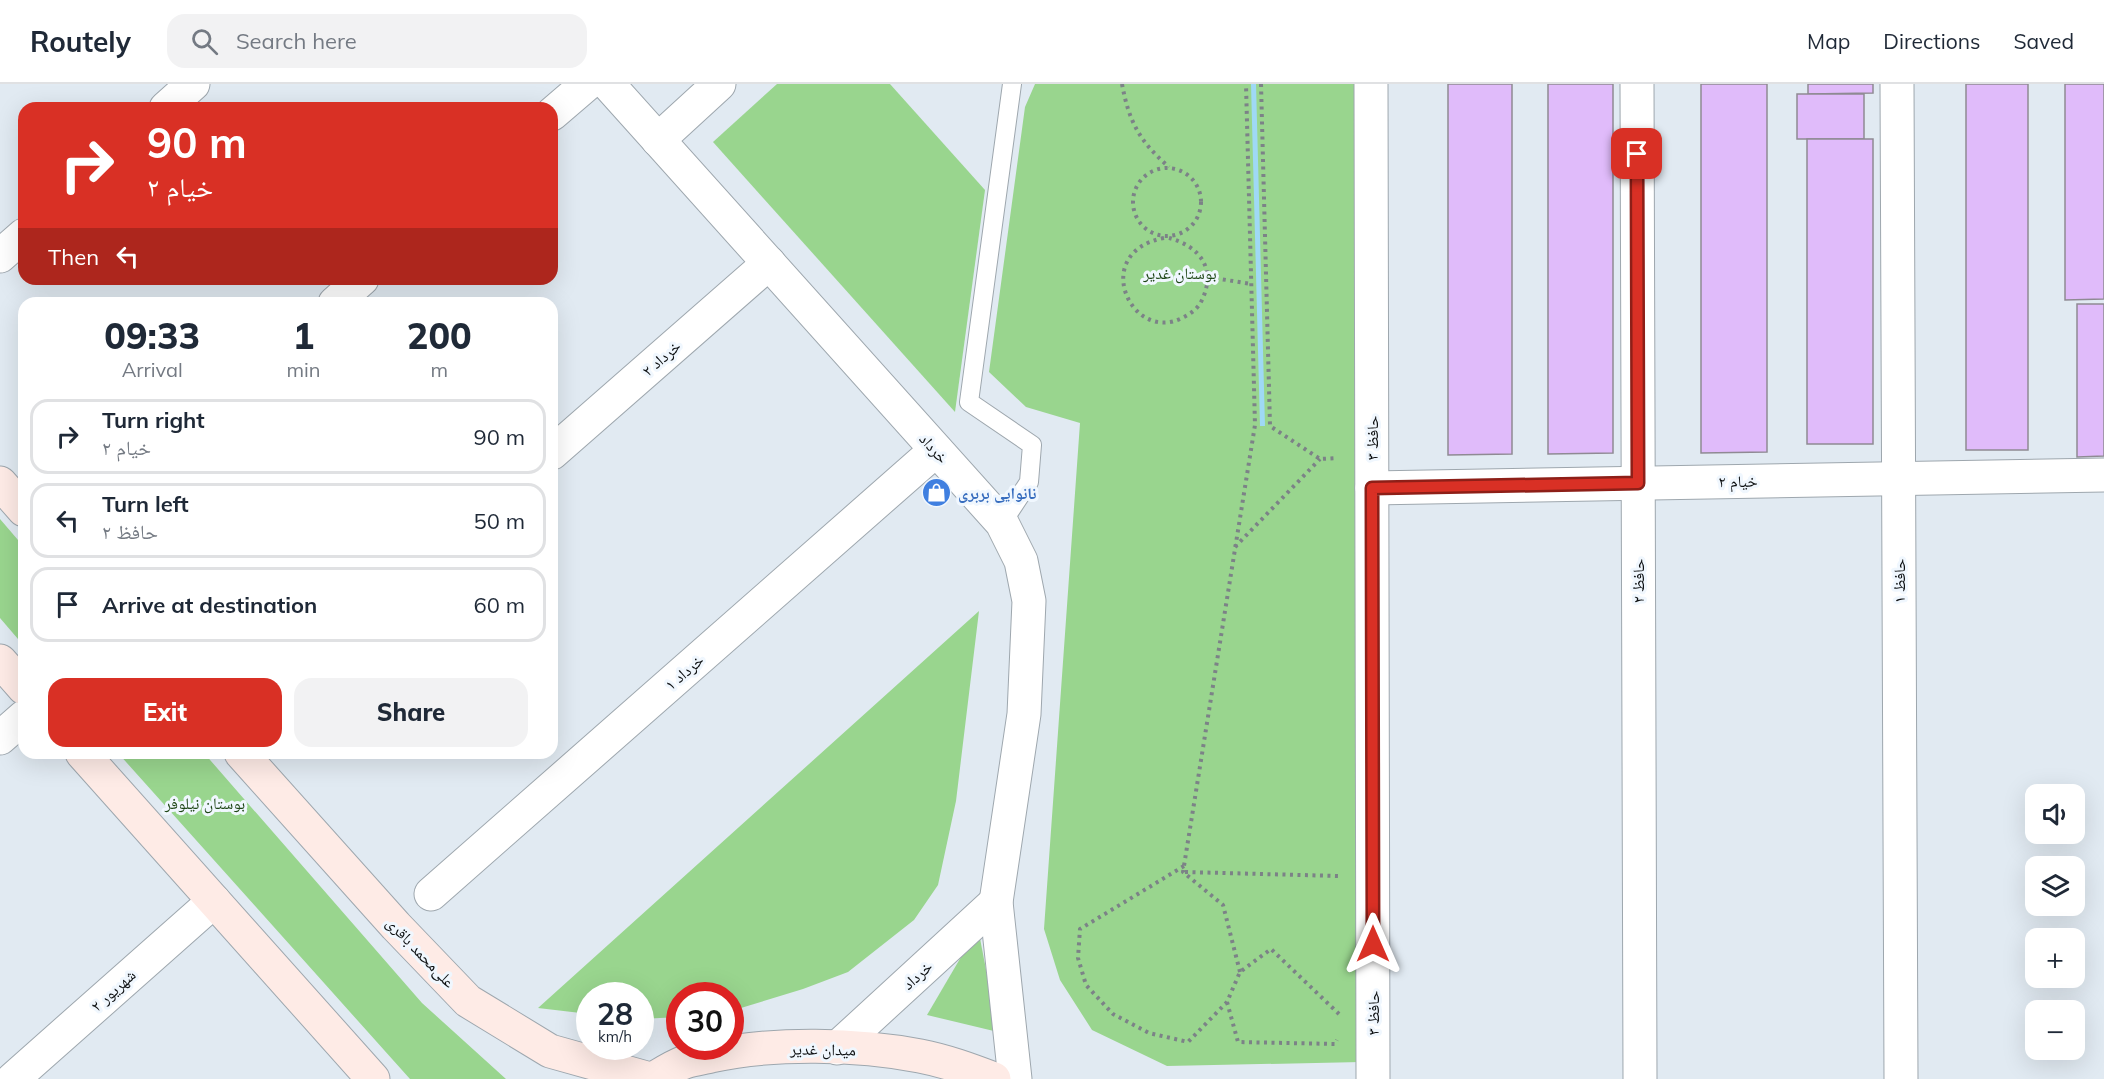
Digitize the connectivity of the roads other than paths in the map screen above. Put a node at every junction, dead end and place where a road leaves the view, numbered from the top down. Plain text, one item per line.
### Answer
1 (193, 84) edge
2 (587, 84) edge
3 (608, 84) edge
4 (719, 84) edge
5 (1012, 84) edge
6 (1371, 84) edge
7 (1637, 84) edge
8 (1897, 84) edge
9 (173, 102) edge
10 (558, 109) edge
11 (658, 140) junction
12 (18, 240) edge
13 (0, 256) edge
14 (769, 264) junction
15 (355, 285) edge
16 (342, 297) edge
17 (558, 448) edge
18 (936, 450) junction
19 (1372, 472) junction
20 (2104, 475) edge
21 (1899, 479) junction
22 (0, 483) edge
23 (1638, 483) junction
24 (18, 503) edge
25 (1002, 523) junction
26 (0, 661) edge
27 (18, 681) edge
28 (18, 722) edge
29 (0, 738) edge
30 (87, 759) edge
31 (246, 759) edge
32 (431, 894) dead end
33 (214, 901) junction
34 (996, 902) junction
35 (837, 1048) junction
36 (13, 1079) edge
37 (373, 1079) edge
38 (651, 1079) edge
39 (994, 1079) edge
40 (1015, 1079) edge
41 (1373, 1079) edge
42 (1640, 1079) edge
43 (1901, 1079) edge

1 - 9 street
2 - 10 street
3 - 11 street, خرداد
4 - 11 street
5 - 25 lane
6 - 19 street, حافظ ۳
7 - 23 street, حافظ ۲
8 - 21 street, حافظ ۱
11 - 14 street, خرداد
12 - 13 street
14 - 17 street, خرداد ۲
14 - 18 street, خرداد
15 - 16 street
18 - 25 street, خرداد
18 - 32 street, خرداد ۱
19 - 23 street, خیام ۲
19 - 41 street, حافظ ۳
20 - 21 street, خیام ۲
21 - 23 street, خیام ۲
21 - 43 street, حافظ ۱
22 - 24 main road
23 - 42 street, حافظ ۲
25 - 34 street, خرداد
26 - 27 main road
28 - 29 street
30 - 33 main road
31 - 38 main road, علی‌محمد باقری
33 - 36 street, شهریور ۲
33 - 37 main road
34 - 35 street, خرداد
34 - 40 street, خرداد
35 - 38 main road, میدان غدیر
35 - 39 main road, میدان غدیر

